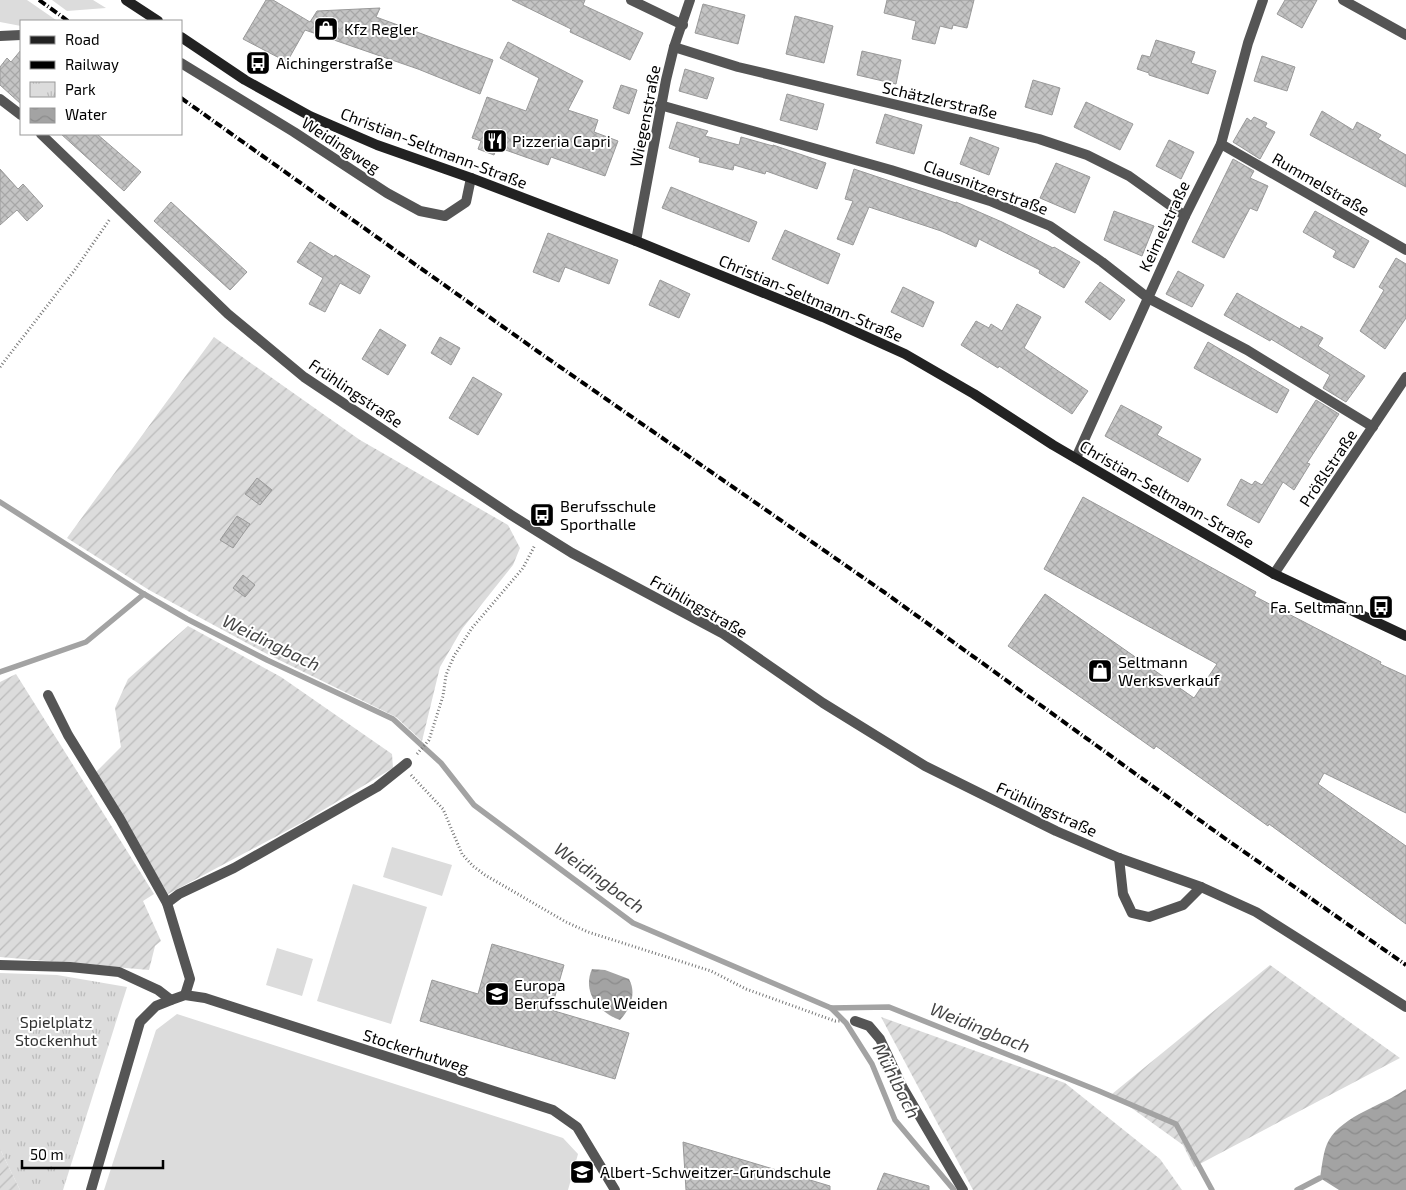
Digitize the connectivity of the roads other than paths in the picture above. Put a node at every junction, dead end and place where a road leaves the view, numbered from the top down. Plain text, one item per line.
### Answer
1 (126, 0) edge
2 (630, 0) edge
3 (690, 0) edge
4 (1263, 0) edge
5 (1343, 0) edge
6 (156, 20) edge
7 (683, 25) junction
8 (20, 35) edge
9 (1406, 35) edge
10 (0, 36) edge
11 (182, 38) edge
12 (674, 47) junction
13 (182, 64) edge
14 (0, 99) edge
15 (660, 105) junction
16 (20, 114) edge
17 (42, 135) edge
18 (1221, 144) junction
19 (471, 178) junction
20 (1184, 216) junction
21 (636, 240) junction
22 (1406, 250) edge
23 (1148, 298) junction
24 (1406, 377) edge
25 (1373, 428) junction
26 (1076, 458) junction
27 (1274, 574) junction
28 (1406, 636) edge
29 (48, 695) dead end
30 (407, 763) road end
31 (1119, 858) junction
32 (1201, 887) junction
33 (167, 903) junction
34 (0, 965) edge
35 (186, 995) junction
36 (171, 1000) junction
37 (1406, 1007) edge
38 (855, 1021) dead end
39 (90, 1190) edge
40 (615, 1190) edge
41 (963, 1190) edge

1 - 6 main road
2 - 7 street
3 - 7 street, Wiegenstraße
4 - 18 street, Keimelstraße
5 - 9 street
7 - 12 street, Wiegenstraße
8 - 10 street
11 - 19 main road, Christian-Seltmann-Straße
12 - 15 street, Wiegenstraße
12 - 20 street, Schätzlerstraße
13 - 19 street, Weidingweg
14 - 16 street
15 - 21 street, Wiegenstraße
15 - 23 street, Clausnitzerstraße
17 - 31 street, Frühlingstraße
18 - 20 street, Keimelstraße
18 - 22 street, Rummelstraße
19 - 21 main road, Christian-Seltmann-Straße
20 - 23 street, Keimelstraße
21 - 26 main road, Christian-Seltmann-Straße
23 - 25 street, Clausnitzerstraße
23 - 26 street, Keimelstraße
24 - 25 street, Prößlstraße
25 - 27 street, Prößlstraße
26 - 27 main road, Christian-Seltmann-Straße
27 - 28 main road, Christian-Seltmann-Straße
29 - 33 street
30 - 33 street
31 - 32 street, Frühlingstraße
31 - 32 street
32 - 37 street, Frühlingstraße
33 - 35 street
34 - 36 street
35 - 36 street, Stockerhutweg
35 - 40 street, Stockerhutweg
36 - 39 street, Stockerhutweg
38 - 41 street

